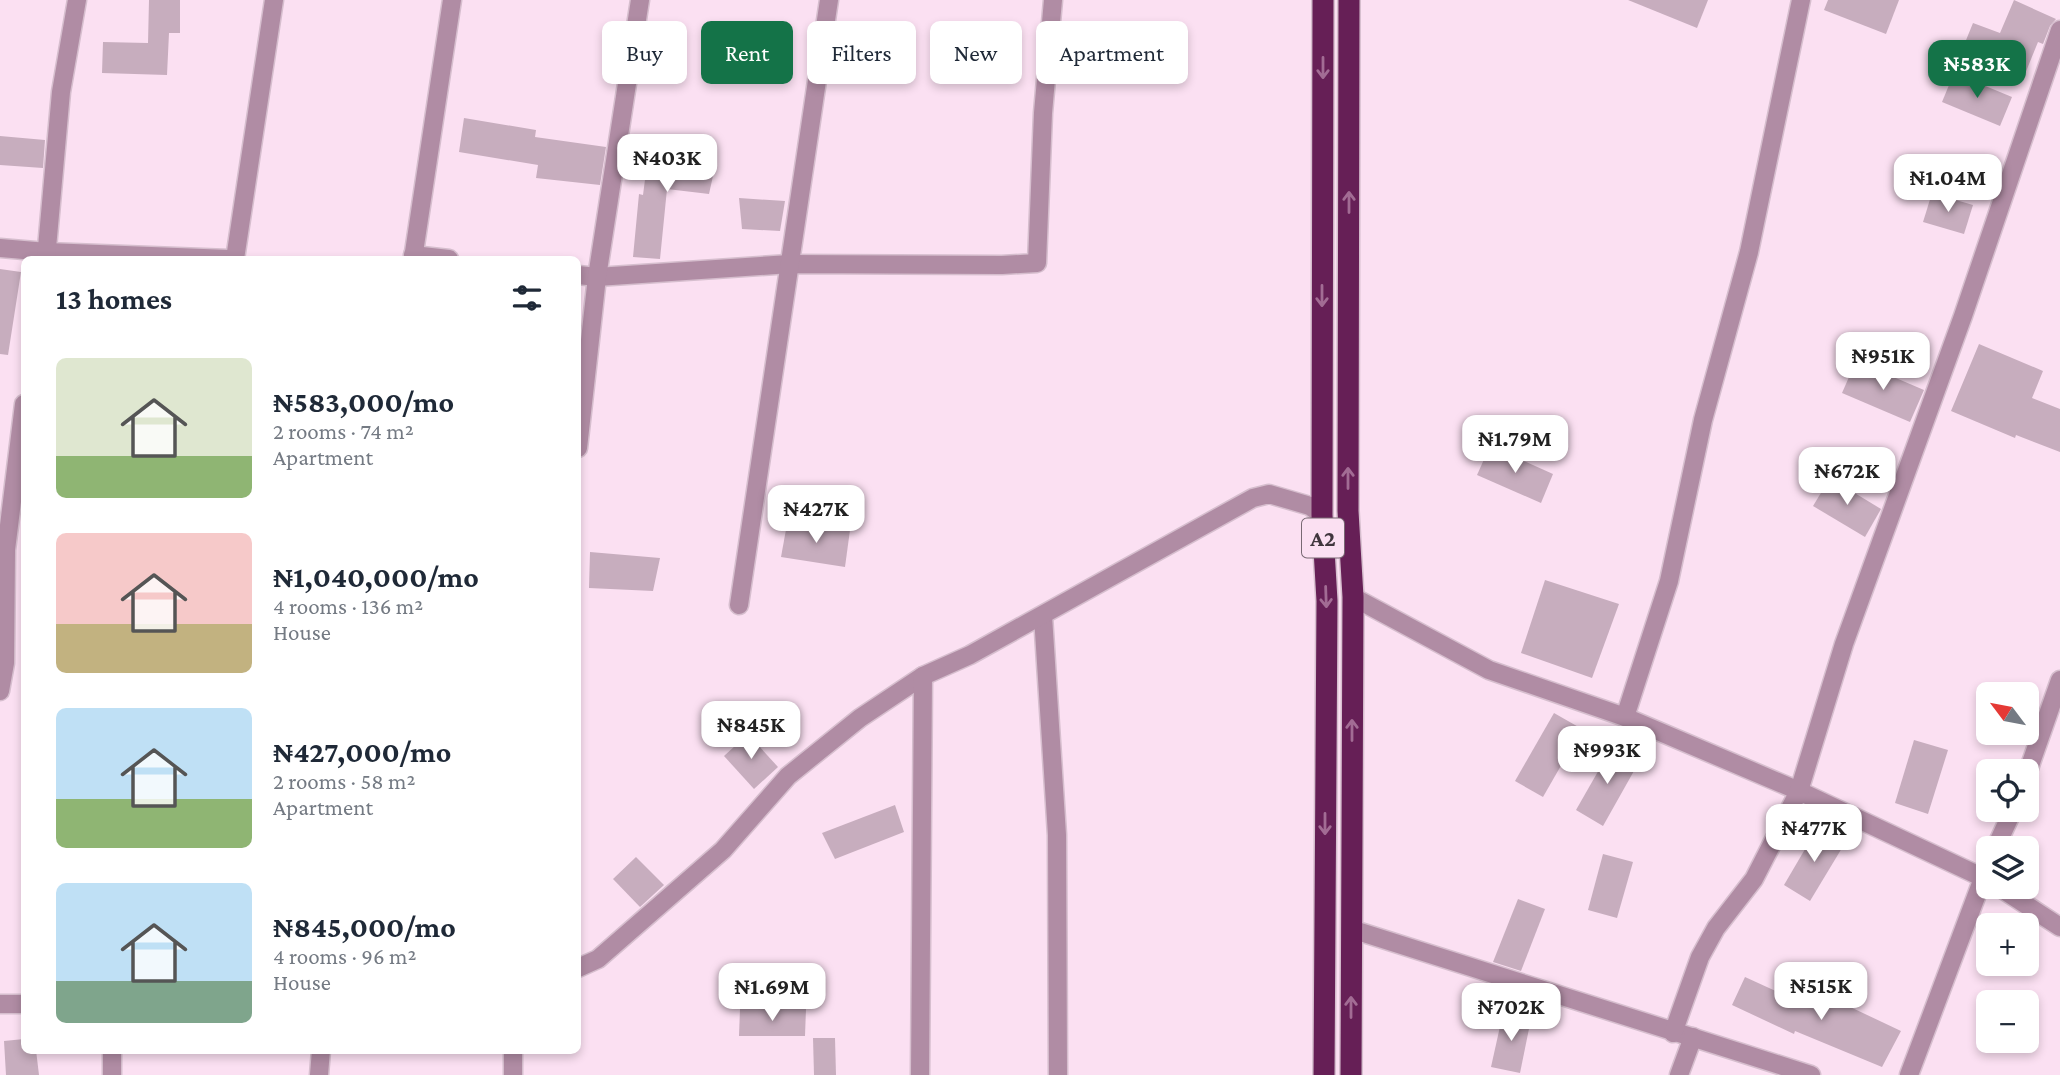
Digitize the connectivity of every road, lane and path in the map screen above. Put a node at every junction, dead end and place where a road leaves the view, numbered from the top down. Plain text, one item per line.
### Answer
1 (77, 0) edge
2 (274, 0) edge
3 (452, 0) edge
4 (640, 0) edge
5 (829, 0) edge
6 (1053, 0) edge
7 (1323, 0) edge
8 (1349, 0) edge
9 (1801, 0) edge
10 (2060, 30) edge
11 (0, 248) edge
12 (46, 256) edge
13 (235, 256) edge
14 (413, 256) edge
15 (790, 264) junction
16 (581, 275) edge
17 (597, 277) junction
18 (581, 421) edge
19 (21, 428) edge
20 (1322, 515) junction
21 (1353, 597) junction
22 (739, 605) dead end
23 (1043, 615) junction
24 (923, 676) junction
25 (2060, 680) edge
26 (0, 691) edge
27 (1625, 717) junction
28 (2032, 759) edge
29 (1799, 791) junction
30 (1976, 870) edge
31 (1976, 899) edge
32 (2017, 899) edge
33 (2060, 927) edge
34 (1351, 929) junction
35 (581, 967) edge
36 (0, 1004) edge
37 (21, 1004) edge
38 (1673, 1033) junction
39 (1693, 1037) junction
40 (112, 1054) edge
41 (321, 1054) edge
42 (513, 1054) edge
43 (112, 1075) edge
44 (319, 1075) edge
45 (513, 1075) edge
46 (920, 1075) edge
47 (1058, 1075) edge
48 (1324, 1075) edge
49 (1351, 1075) edge
50 (1679, 1075) edge
51 (1811, 1075) edge
52 (1909, 1075) edge

1 - 12 street
2 - 13 street
3 - 14 street
4 - 17 street
5 - 15 street
6 - 15 street
7 -> 20 highway, A2
21 -> 8 highway, A2
9 - 27 street
10 - 29 street
11 - 12 street
15 - 17 street
15 - 22 street
16 - 17 street
17 - 18 street
19 - 26 street
20 - 23 street
20 -> 48 highway, A2
21 - 27 street
34 -> 21 highway, A2
23 - 24 street
23 - 47 street
24 - 35 street
24 - 46 street
25 - 28 street
27 - 29 street
29 - 30 street
29 - 38 street
31 - 52 street
32 - 33 street
34 - 38 street
49 -> 34 highway, A2
36 - 37 street
38 - 39 street
39 - 50 street
39 - 51 street
40 - 43 street
41 - 44 street
42 - 45 street

